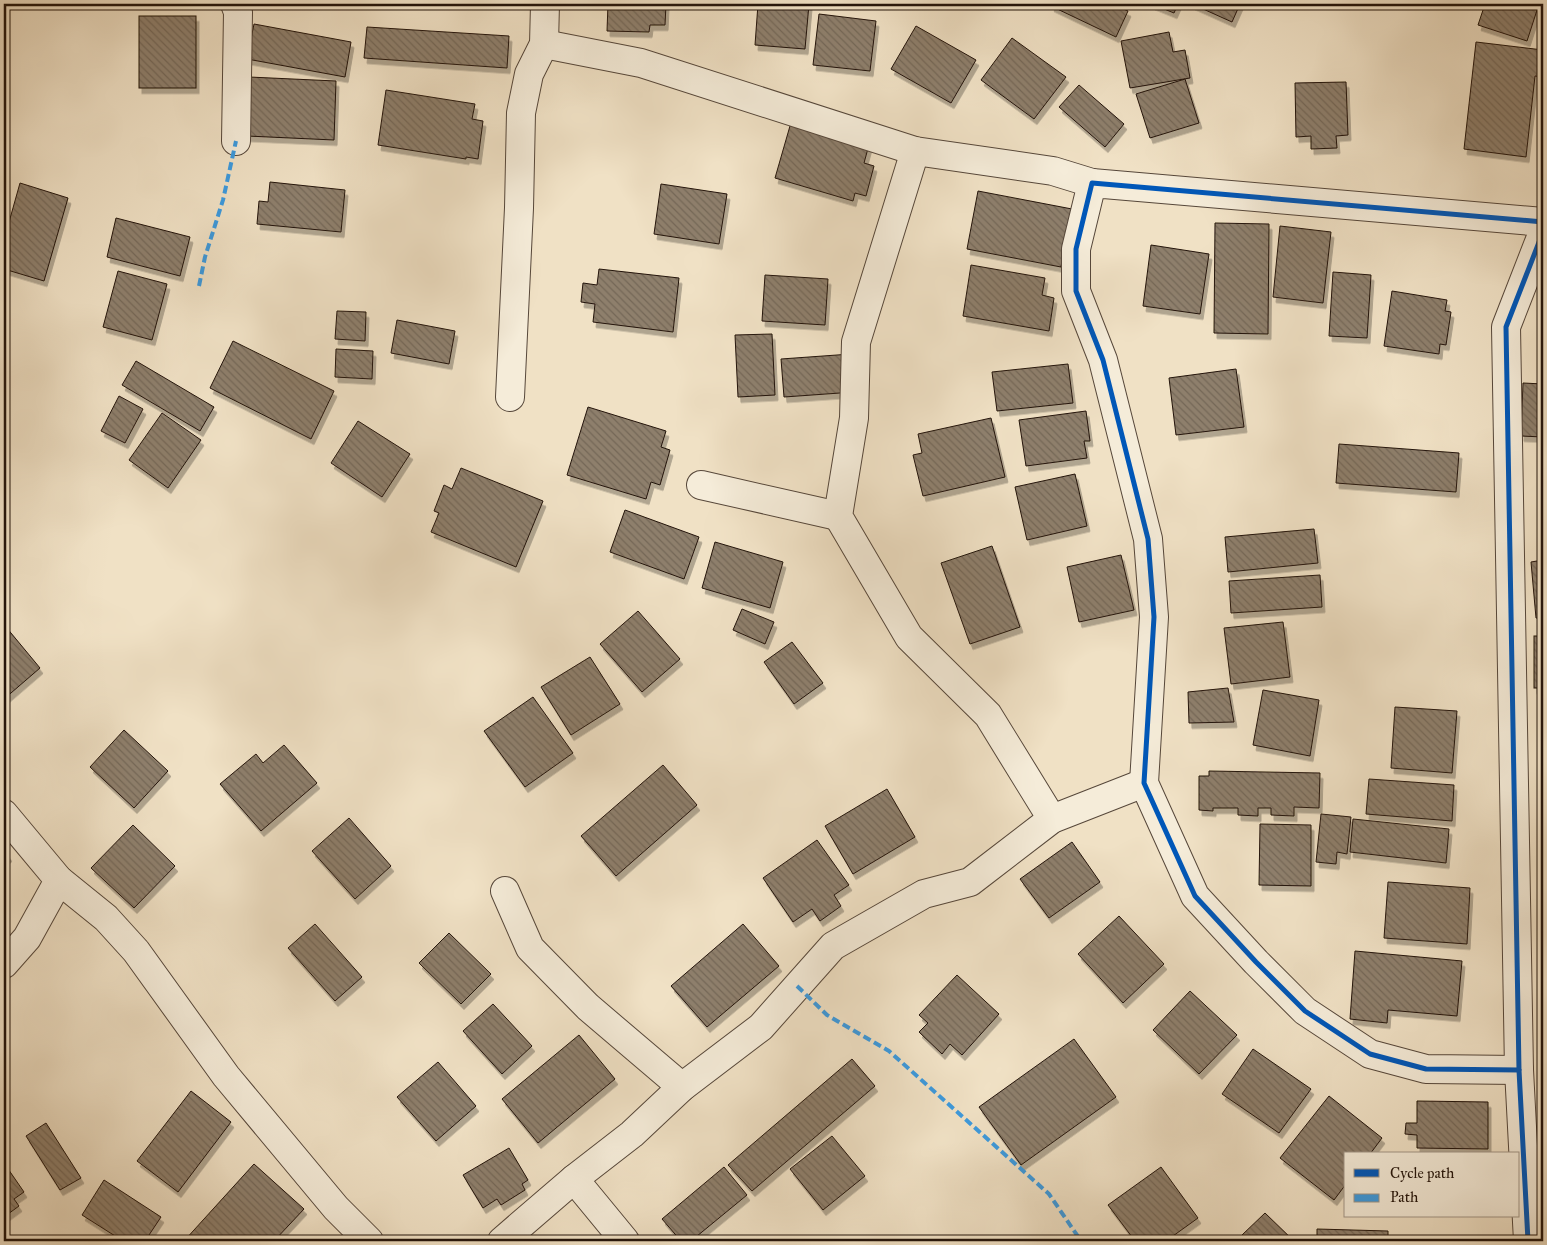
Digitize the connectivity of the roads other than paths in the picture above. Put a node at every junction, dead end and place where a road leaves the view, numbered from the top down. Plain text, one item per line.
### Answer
1 (235, 4) edge
2 (545, 4) edge
3 (544, 44) junction
4 (236, 141) dead end
5 (915, 151) junction
6 (1092, 183) junction
7 (1543, 222) edge
8 (1543, 232) edge
9 (510, 397) dead end
10 (701, 485) dead end
11 (838, 516) junction
12 (1144, 784) junction
13 (4, 814) edge
14 (1052, 819) junction
15 (59, 880) junction
16 (505, 891) dead end
17 (4, 964) edge
18 (1519, 1070) junction
19 (682, 1087) junction
20 (574, 1179) junction
21 (369, 1241) edge
22 (502, 1241) edge
23 (625, 1241) edge
24 (1528, 1241) edge

1 - 4 street
2 - 3 street
3 - 5 street
3 - 9 street
5 - 6 street
5 - 11 street
6 - 7 street
6 - 12 street
8 - 18 street
10 - 11 street
11 - 14 street
12 - 14 street
12 - 18 street
13 - 15 street
14 - 19 street
15 - 17 street
15 - 21 street
16 - 19 street
18 - 24 street
19 - 20 street
20 - 22 street
20 - 23 street

